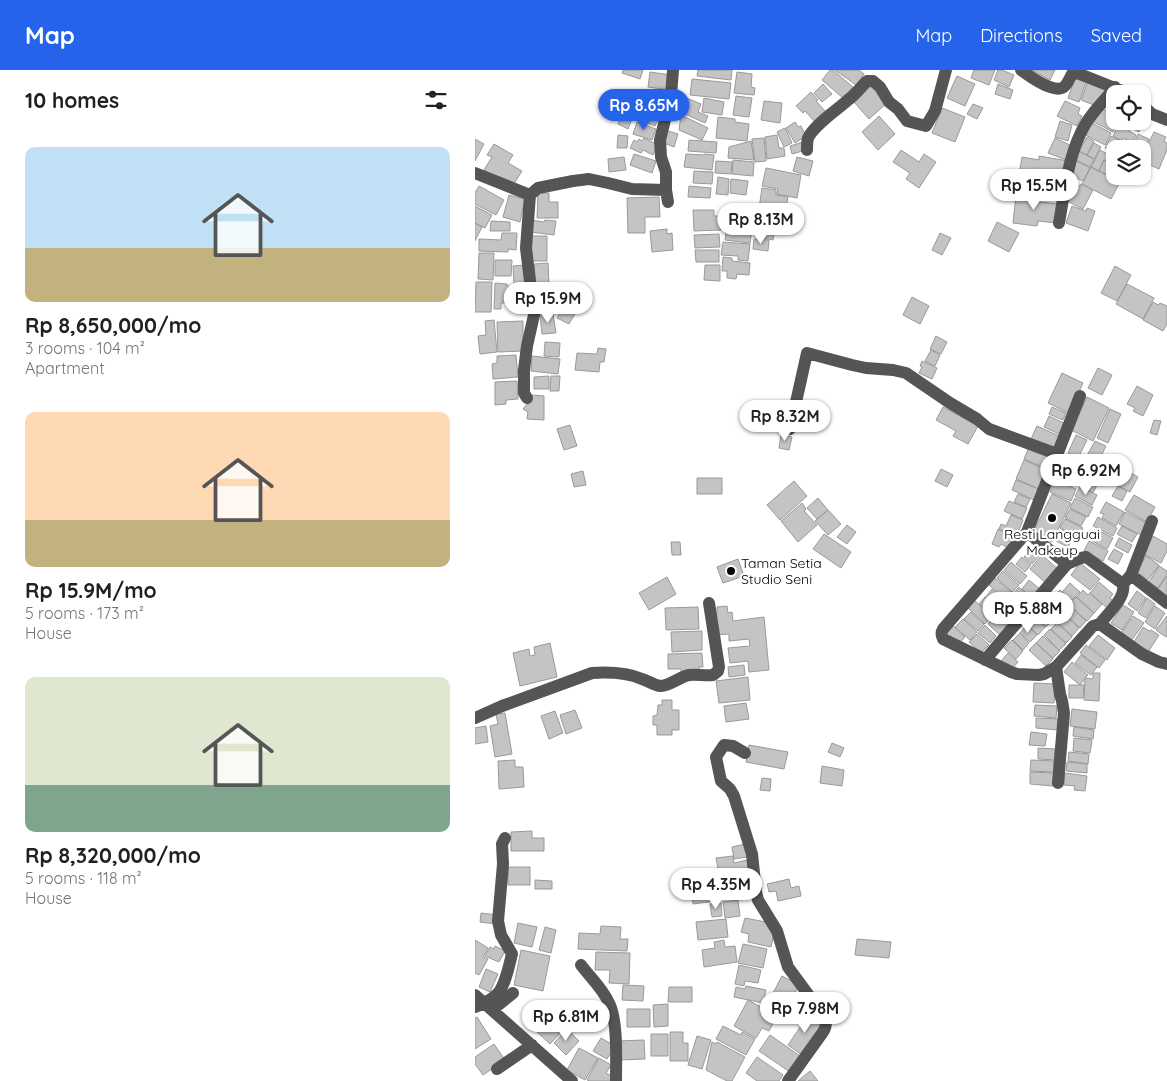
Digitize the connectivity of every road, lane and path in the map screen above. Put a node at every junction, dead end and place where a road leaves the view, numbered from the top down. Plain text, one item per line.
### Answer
1 (673, 70) edge
2 (946, 70) edge
3 (1021, 70) edge
4 (1110, 85) edge
5 (1106, 98) edge
6 (1151, 113) edge
7 (1167, 120) edge
8 (807, 150) dead end
9 (477, 178) edge
10 (530, 195) junction
11 (1059, 223) dead end
12 (1080, 396) dead end
13 (527, 398) dead end
14 (790, 429) dead end
15 (1057, 454) junction
16 (1152, 521) dead end
17 (1027, 532) junction
18 (1067, 564) junction
19 (1127, 579) junction
20 (709, 603) dead end
21 (1167, 603) edge
22 (1100, 624) junction
23 (985, 660) junction
24 (1167, 664) edge
25 (1056, 667) junction
26 (475, 718) edge
27 (745, 753) dead end
28 (1058, 783) dead end
29 (505, 838) dead end
30 (581, 965) dead end
31 (513, 992) dead end
32 (482, 1004) edge
33 (532, 1045) junction
34 (497, 1069) dead end
35 (572, 1081) edge
36 (616, 1081) edge
37 (788, 1081) edge

1 - 10 street
2 - 8 street
3 - 4 street
5 - 11 street
6 - 7 street
9 - 10 street
10 - 13 street
12 - 15 street
14 - 15 street
15 - 17 street
16 - 19 street
17 - 18 street
17 - 23 street
18 - 19 street
18 - 23 street
19 - 21 street
19 - 22 street
20 - 26 street
22 - 24 street
22 - 25 street
23 - 25 street
25 - 28 street
27 - 37 street
29 - 32 street
30 - 36 street
31 - 32 street
32 - 33 street
33 - 34 street
33 - 35 street

